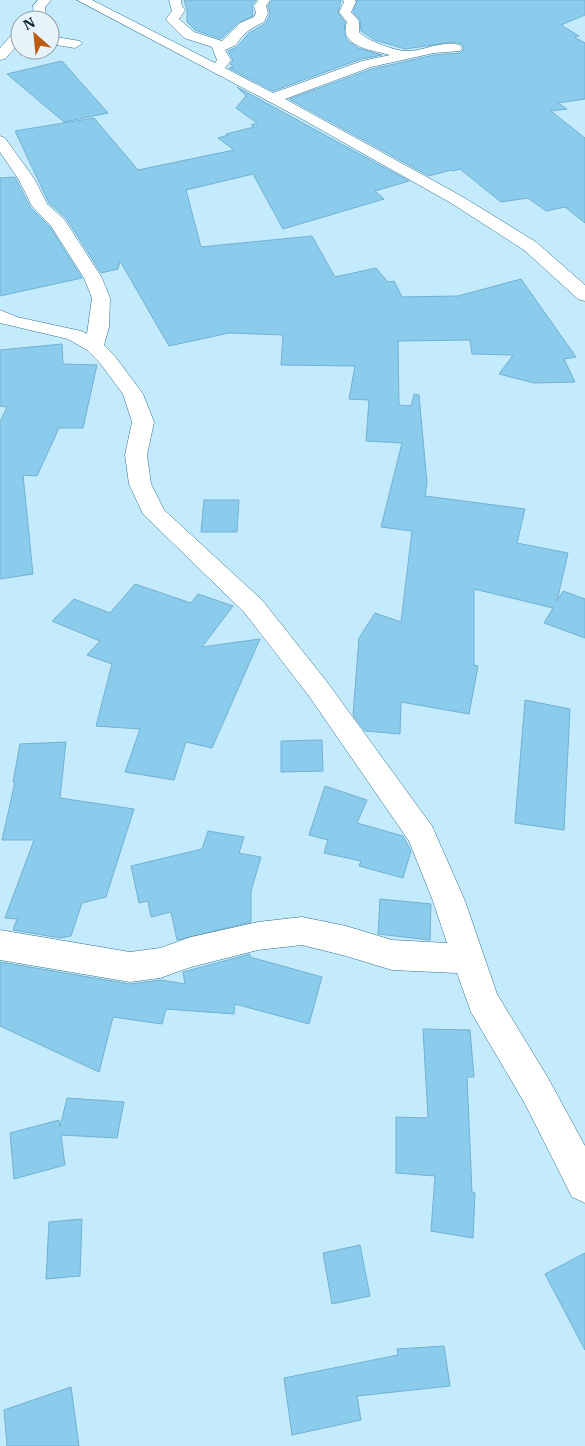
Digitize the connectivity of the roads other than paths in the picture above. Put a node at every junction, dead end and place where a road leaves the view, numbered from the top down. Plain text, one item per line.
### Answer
1 (45, 0) edge
2 (82, 0) edge
3 (175, 0) edge
4 (264, 0) edge
5 (349, 0) edge
6 (39, 10) edge
7 (10, 40) edge
8 (60, 42) edge
9 (75, 44) dead end
10 (221, 46) junction
11 (455, 48) dead end
12 (0, 56) edge
13 (403, 56) junction
14 (218, 69) junction
15 (273, 98) junction
16 (0, 141) edge
17 (585, 295) edge
18 (0, 316) edge
19 (94, 346) junction
20 (0, 945) edge
21 (468, 959) junction
22 (585, 1184) edge

1 - 6 street
2 - 14 street
3 - 10 street
4 - 10 street
5 - 13 street
7 - 12 street
8 - 9 street
10 - 14 street
11 - 13 street
13 - 15 street
14 - 15 street
15 - 17 street
16 - 19 street
18 - 19 street
19 - 21 street
20 - 21 street
21 - 22 street

